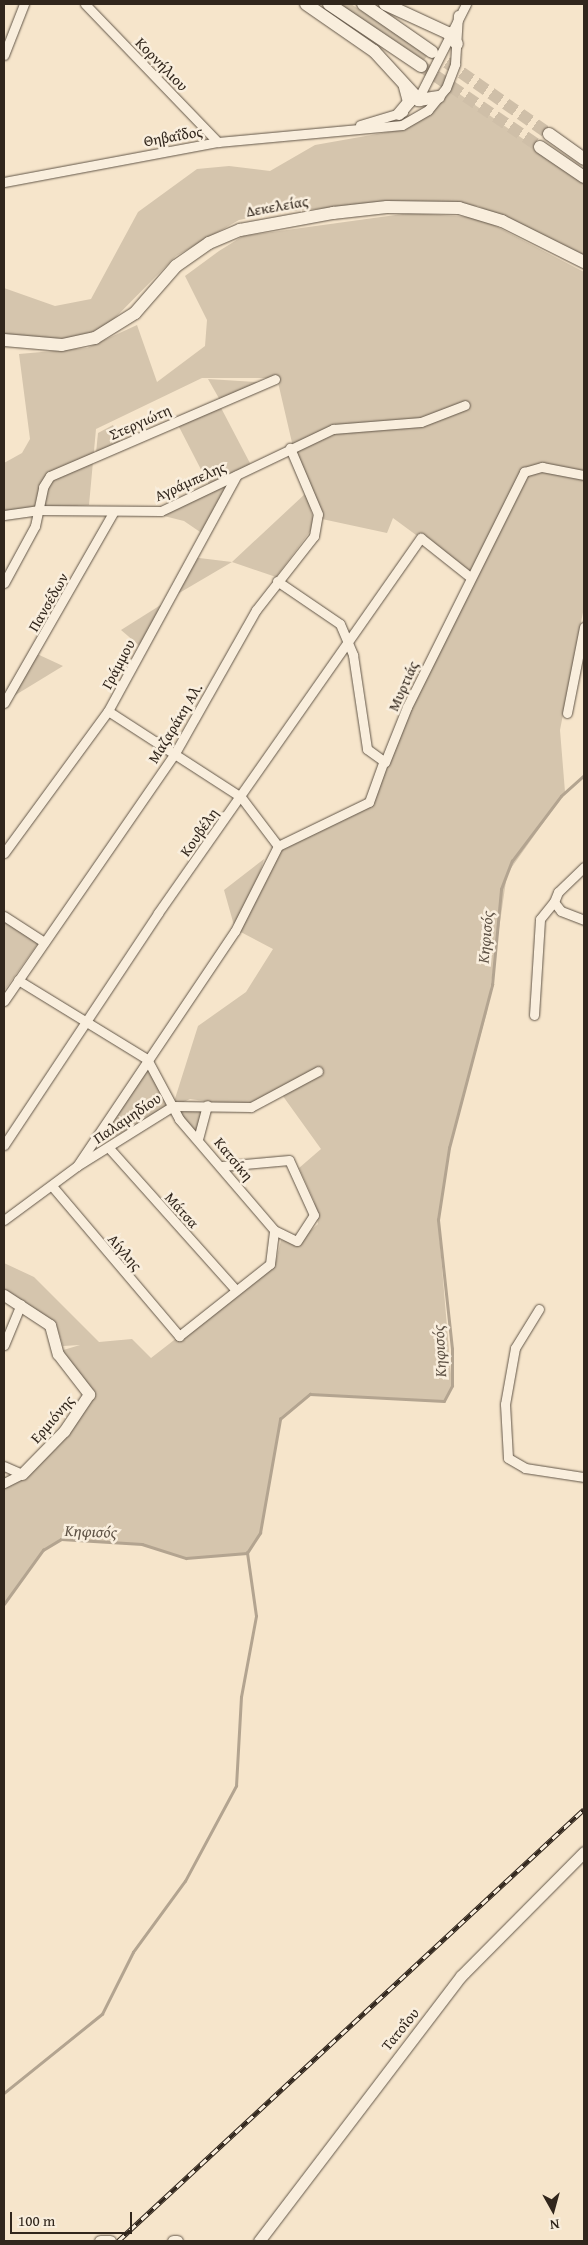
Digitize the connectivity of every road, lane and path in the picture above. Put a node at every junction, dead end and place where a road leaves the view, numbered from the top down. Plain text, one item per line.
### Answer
1 (24, 4) edge
2 (85, 4) edge
3 (306, 4) edge
4 (329, 4) edge
5 (363, 4) edge
6 (385, 4) edge
7 (466, 4) edge
8 (458, 15) junction
9 (448, 33) junction
10 (457, 44) junction
11 (432, 52) tunnel mouth
12 (4, 55) edge
13 (421, 66) tunnel mouth
14 (404, 85) junction
15 (439, 97) junction
16 (419, 100) junction
17 (399, 114) junction
18 (348, 128) junction
19 (549, 134) tunnel mouth
20 (218, 142) junction
21 (540, 147) tunnel mouth
22 (582, 158) edge
23 (584, 177) edge
24 (4, 182) edge
25 (584, 262) edge
26 (4, 340) edge
27 (276, 379) dead end
28 (465, 405) dead end
29 (290, 448) junction
30 (584, 475) edge
31 (236, 476) junction
32 (38, 510) junction
33 (113, 513) junction
34 (4, 515) edge
35 (470, 577) junction
36 (278, 581) junction
37 (4, 583) edge
38 (584, 627) edge
39 (349, 641) junction
40 (4, 703) edge
41 (108, 711) junction
42 (567, 713) dead end
43 (175, 753) junction
44 (383, 763) junction
45 (241, 797) junction
46 (278, 846) junction
47 (4, 853) edge
48 (584, 867) edge
49 (554, 902) junction
50 (4, 916) edge
51 (584, 920) edge
52 (44, 942) junction
53 (18, 980) junction
54 (4, 1001) edge
55 (534, 1015) dead end
56 (86, 1024) junction
57 (147, 1059) junction
58 (318, 1071) dead end
59 (207, 1105) junction
60 (173, 1106) junction
61 (198, 1140) junction
62 (4, 1145) edge
63 (109, 1148) junction
64 (77, 1166) junction
65 (222, 1166) junction
66 (52, 1186) junction
67 (4, 1220) edge
68 (274, 1230) junction
69 (235, 1289) junction
70 (4, 1295) edge
71 (21, 1304) junction
72 (539, 1309) dead end
73 (4, 1345) edge
74 (4, 1466) edge
75 (22, 1474) junction
76 (584, 1477) edge
77 (4, 1482) edge
78 (584, 1852) edge
79 (100, 2241) edge
80 (110, 2241) edge
81 (173, 2241) edge
82 (177, 2241) edge
83 (259, 2241) edge

1 - 12 street
2 - 20 street, Κορνήλιου
3 - 14 main road
4 - 13 main road
5 - 11 main road
6 - 9 main road
7 - 8 street
8 - 9 street
8 - 10 street, Θηβαΐδος
9 - 10 main road
9 - 16 street
10 - 15 street, Θηβαΐδος
14 - 16 main road
14 - 17 main road
15 - 16 main road
15 - 18 street, Θηβαΐδος
16 - 17 street, Θηβαΐδος
17 - 18 street, Θηβαΐδος
18 - 20 street, Θηβαΐδος
19 - 22 main road
20 - 24 street, Θηβαΐδος
21 - 23 main road
25 - 26 main road, Δεκελείας
27 - 32 street, Στεργιώτη
28 - 29 street, Αγράμπελης
29 - 31 street, Αγράμπελης
29 - 36 street, Μαζαράκη Αλ.
30 - 35 street, Μυρτιάς
31 - 33 street, Αγράμπελης
31 - 41 street, Γράμμου
32 - 33 street, Αγράμπελης
32 - 34 street, Αγράμπελης
32 - 37 street, Στεργιώτη
33 - 40 street, Πανσέδων
35 - 39 street, Κουβέλη
35 - 44 street, Μυρτιάς
36 - 39 street
36 - 43 street, Μαζαράκη Αλ.
38 - 42 street
39 - 44 street
39 - 45 street, Κουβέλη
41 - 43 street
41 - 47 street, Γράμμου
43 - 45 street
43 - 52 street, Μαζαράκη Αλ.
44 - 46 street, Μυρτιάς
45 - 46 street
45 - 56 street, Κουβέλη
46 - 57 street
48 - 49 street
49 - 51 street
49 - 55 street
50 - 52 street
52 - 53 street, Μαζαράκη Αλ.
53 - 54 street, Μαζαράκη Αλ.
53 - 56 street
56 - 57 street
56 - 62 street, Κουβέλη
57 - 60 street, Παλαμηδίου
57 - 64 street
58 - 59 street
59 - 60 street
59 - 61 street
60 - 61 street, Κατσίκη
60 - 63 street, Παλαμηδίου
61 - 65 street, Κατσίκη
63 - 64 street, Παλαμηδίου
63 - 69 street, Μάτσα
64 - 66 street, Παλαμηδίου
65 - 68 street, Κατσίκη
65 - 68 street
66 - 67 street, Παλαμηδίου
66 - 69 street, Αίγλης
68 - 69 street
70 - 71 street, Ερμιόνης
71 - 73 street
71 - 75 street, Ερμιόνης
72 - 76 street
74 - 75 street
75 - 77 street
78 - 83 street, Τατοΐου
79 - 80 street
81 - 82 street

